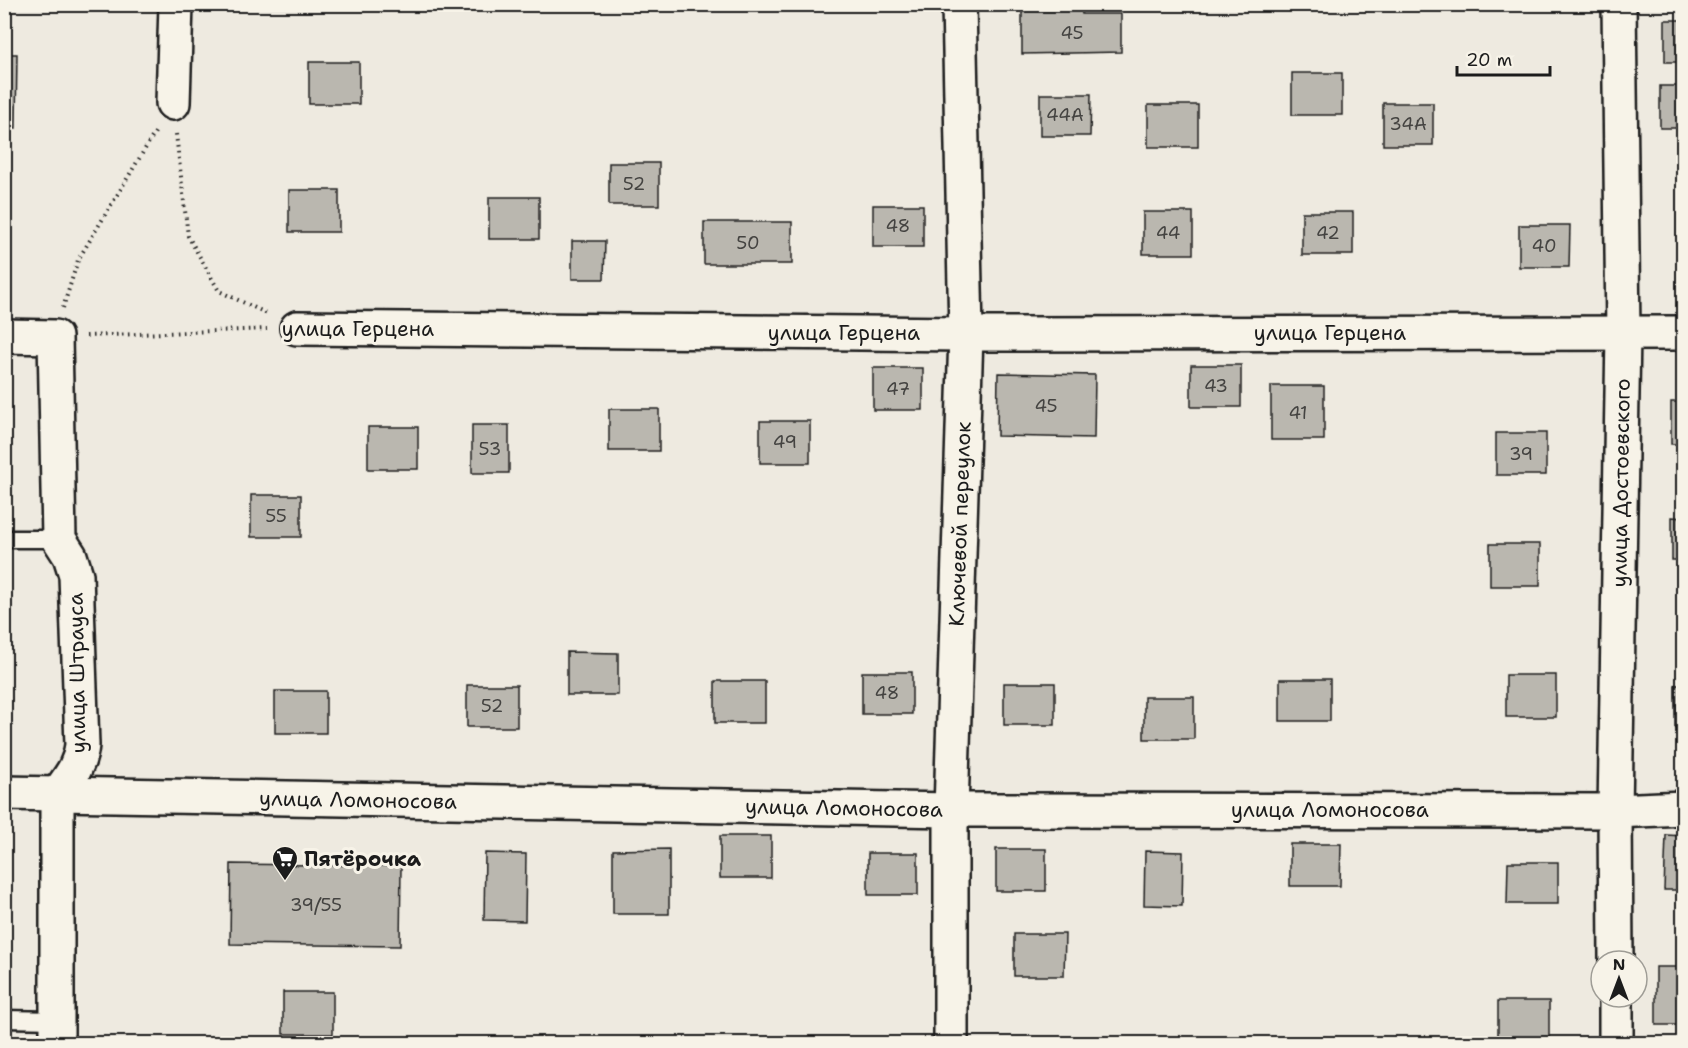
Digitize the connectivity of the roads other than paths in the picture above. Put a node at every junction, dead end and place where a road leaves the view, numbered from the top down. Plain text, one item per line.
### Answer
1 (176, 4) edge
2 (959, 4) edge
3 (1620, 4) edge
4 (173, 103) road end
5 (297, 328) road end
6 (1623, 333) junction
7 (1683, 333) edge
8 (966, 334) junction
9 (4, 336) edge
10 (4, 539) edge
11 (59, 539) junction
12 (4, 793) edge
13 (57, 795) junction
14 (1683, 808) edge
15 (951, 810) junction
16 (1615, 811) junction
17 (1616, 949) edge
18 (1616, 1009) edge
19 (4, 1019) edge
20 (57, 1032) edge
21 (951, 1044) edge
22 (1616, 1044) edge

1 - 4 street
2 - 8 street, Ключевой переулок
3 - 6 street, улица Достоевского
5 - 8 street, улица Герцена
6 - 7 street, улица Герцена
6 - 8 street, улица Герцена
6 - 16 street, улица Достоевского
8 - 15 street, Ключевой переулок
9 - 11 street, улица Штрауса
10 - 11 lane
11 - 13 street, улица Штрауса
12 - 13 street, улица Ломоносова
13 - 15 street, улица Ломоносова
13 - 20 street
14 - 16 street, улица Ломоносова
15 - 16 street, улица Ломоносова
15 - 21 street, Ключевой переулок
16 - 17 street, улица Достоевского
18 - 22 street
19 - 20 lane

